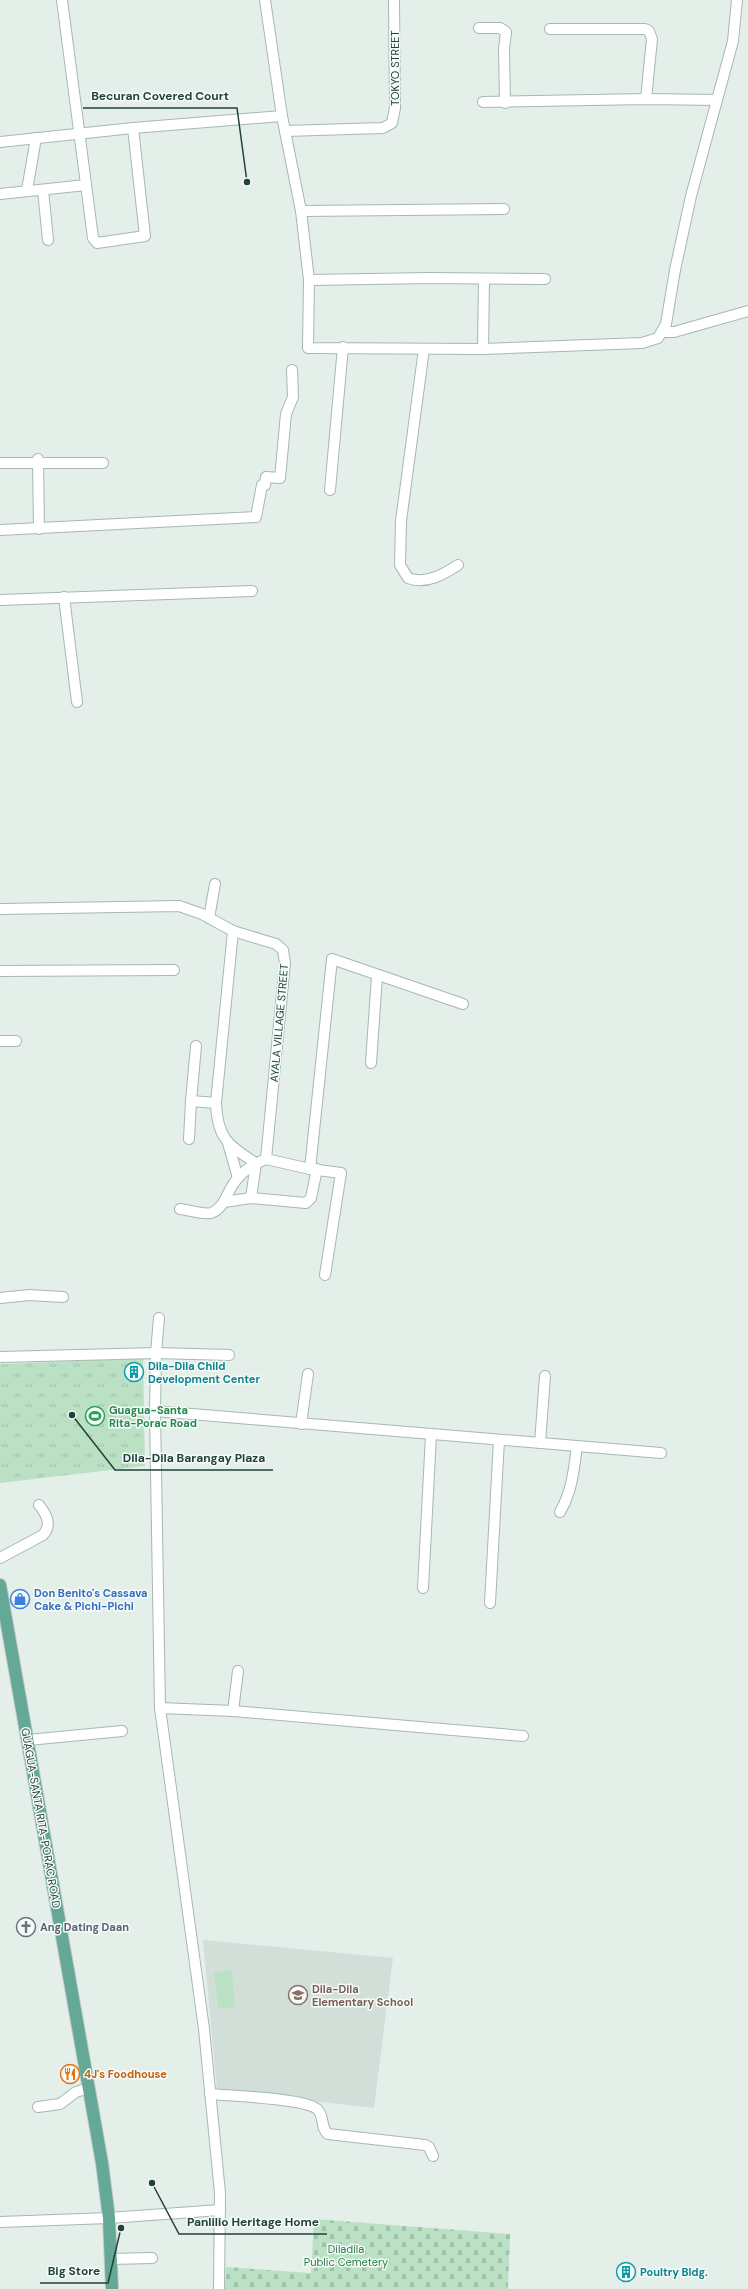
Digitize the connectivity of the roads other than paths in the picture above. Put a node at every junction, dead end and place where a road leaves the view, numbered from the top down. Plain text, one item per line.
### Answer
1 (62, 0) edge
2 (265, 0) edge
3 (394, 0) edge
4 (737, 0) edge
5 (480, 28) dead end
6 (550, 28) dead end
7 (646, 99) junction
8 (717, 100) junction
9 (483, 102) dead end
10 (505, 103) junction
11 (282, 116) junction
12 (133, 128) junction
13 (285, 131) junction
14 (81, 133) junction
15 (36, 138) junction
16 (0, 142) edge
17 (86, 185) junction
18 (27, 190) junction
19 (43, 190) junction
20 (0, 194) edge
21 (504, 208) dead end
22 (301, 211) junction
23 (48, 240) dead end
24 (484, 279) junction
25 (545, 279) dead end
26 (310, 280) junction
27 (748, 311) edge
28 (663, 332) junction
29 (343, 347) junction
30 (483, 348) junction
31 (424, 349) junction
32 (292, 370) dead end
33 (38, 461) junction
34 (0, 463) edge
35 (103, 463) dead end
36 (330, 490) dead end
37 (39, 529) junction
38 (0, 530) edge
39 (458, 565) dead end
40 (252, 592) dead end
41 (64, 597) junction
42 (0, 600) edge
43 (77, 702) dead end
44 (215, 884) dead end
45 (0, 909) edge
46 (209, 918) junction
47 (233, 932) junction
48 (174, 970) dead end
49 (0, 971) edge
50 (377, 976) junction
51 (463, 1004) dead end
52 (0, 1041) edge
53 (16, 1041) dead end
54 (196, 1046) dead end
55 (371, 1063) dead end
56 (191, 1101) junction
57 (216, 1103) junction
58 (189, 1139) dead end
59 (228, 1141) junction
60 (261, 1161) junction
61 (313, 1169) junction
62 (238, 1178) junction
63 (251, 1198) junction
64 (224, 1202) junction
65 (180, 1209) dead end
66 (324, 1275) dead end
67 (63, 1297) dead end
68 (0, 1298) edge
69 (159, 1318) dead end
70 (156, 1353) junction
71 (229, 1355) dead end
72 (0, 1357) edge
73 (308, 1374) dead end
74 (545, 1376) dead end
75 (155, 1411) junction
76 (301, 1424) junction
77 (431, 1435) junction
78 (499, 1440) junction
79 (540, 1443) junction
80 (577, 1446) junction
81 (660, 1453) dead end
82 (39, 1505) dead end
83 (560, 1512) dead end
84 (0, 1558) edge
85 (0, 1585) edge
86 (423, 1588) dead end
87 (490, 1603) dead end
88 (238, 1671) dead end
89 (160, 1708) junction
90 (233, 1711) junction
91 (122, 1731) dead end
92 (523, 1736) dead end
93 (28, 1740) junction
94 (89, 2088) junction
95 (210, 2094) junction
96 (38, 2107) dead end
97 (433, 2156) dead end
98 (220, 2210) junction
99 (109, 2218) junction
100 (0, 2222) edge
101 (152, 2258) dead end
102 (110, 2259) junction
103 (112, 2289) edge
104 (219, 2289) edge

1 - 14 street
2 - 11 street
3 - 13 street, TOKYO STREET
4 - 8 street
5 - 10 street
6 - 7 street
7 - 8 street
7 - 10 street
8 - 28 street
9 - 10 street
11 - 12 street
11 - 13 street
12 - 14 street
12 - 17 street
13 - 22 street
14 - 15 street
14 - 17 street
15 - 16 street
15 - 18 street
17 - 19 street
18 - 19 street
18 - 20 street
19 - 23 street
21 - 22 street
22 - 26 street
24 - 25 street
24 - 26 street
24 - 30 street
26 - 29 street
27 - 28 street
28 - 30 street
29 - 31 street
29 - 36 street
30 - 31 street
31 - 39 street
32 - 37 street
33 - 34 street
33 - 35 street
33 - 37 street
37 - 38 street
40 - 41 street
41 - 42 street
41 - 43 street
44 - 46 street
45 - 46 street, AYALA VILLAGE STREET
46 - 47 street, AYALA VILLAGE STREET
47 - 57 street
47 - 60 street, AYALA VILLAGE STREET
48 - 49 street
50 - 51 street
50 - 55 street
50 - 61 street
52 - 53 street
54 - 56 street
56 - 57 street
56 - 58 street
57 - 59 street
59 - 60 street
59 - 62 street
60 - 61 street
60 - 62 street
60 - 63 street, AYALA VILLAGE STREET
61 - 63 street
61 - 66 street
62 - 64 street
63 - 64 street
64 - 65 street
67 - 68 street
69 - 70 street
70 - 71 street
70 - 72 street
70 - 75 street
73 - 76 street
74 - 79 street
75 - 76 street
75 - 89 street
76 - 77 street
77 - 78 street
77 - 86 street
78 - 79 street
78 - 87 street
79 - 80 street
80 - 81 street
80 - 83 street
82 - 84 street
85 - 93 main road, GUAGUA-SANTA RITA-PORAC ROAD
88 - 90 street
89 - 90 street
89 - 95 street
90 - 92 street
91 - 93 street
93 - 94 main road, GUAGUA-SANTA RITA-PORAC ROAD
94 - 96 street
94 - 99 main road, GUAGUA-SANTA RITA-PORAC ROAD
95 - 97 street
95 - 98 street
98 - 99 street
98 - 104 street
99 - 100 street
99 - 102 main road, GUAGUA-SANTA RITA-PORAC ROAD
101 - 102 street
102 - 103 main road, GUAGUA-SANTA RITA-PORAC ROAD

